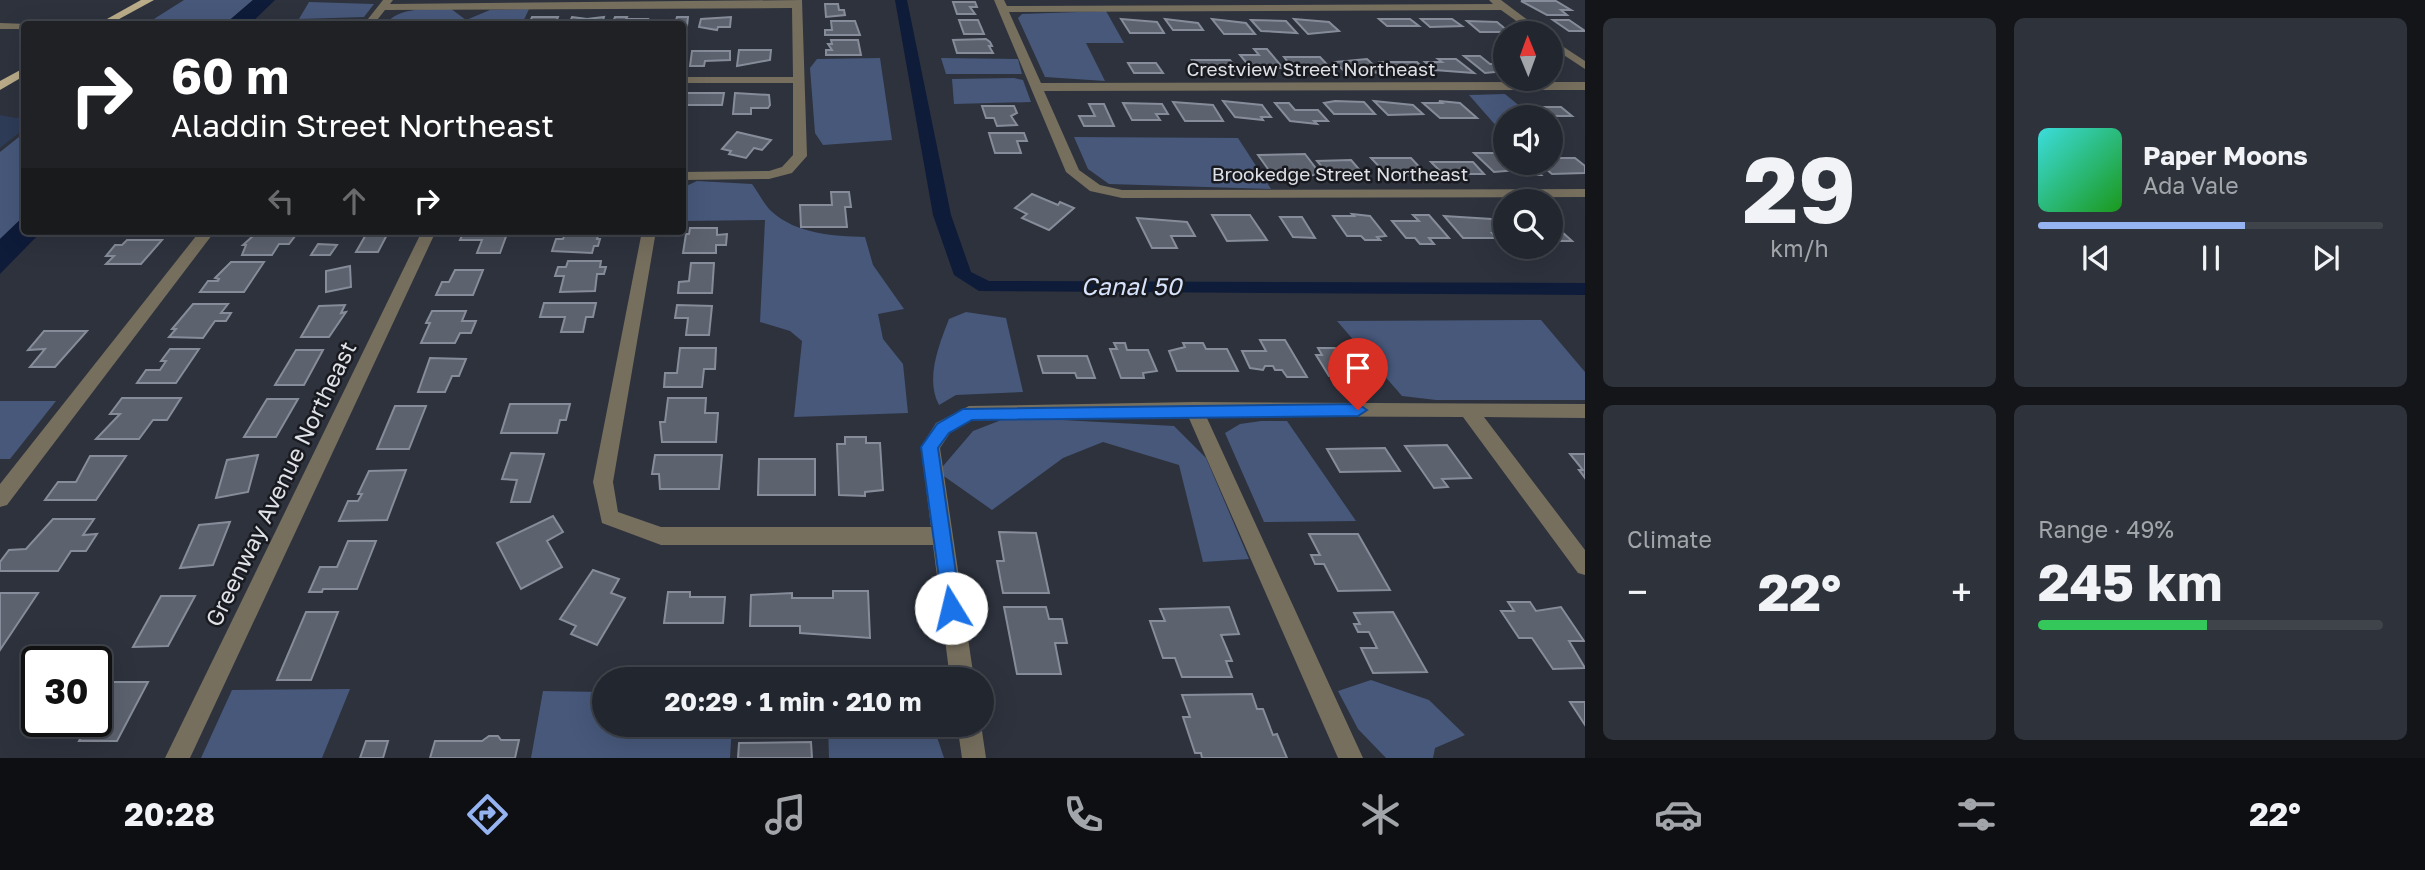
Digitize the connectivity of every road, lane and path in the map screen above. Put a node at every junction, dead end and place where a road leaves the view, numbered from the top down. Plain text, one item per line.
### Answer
1 (149, 0) edge
2 (1494, 0) edge
3 (797, 3) edge
4 (385, 4) edge
5 (1001, 4) edge
6 (1504, 7) junction
7 (109, 21) edge
8 (371, 21) edge
9 (1523, 21) edge
10 (0, 26) edge
11 (21, 26) edge
12 (1563, 50) edge
13 (1585, 66) edge
14 (21, 73) edge
15 (800, 79) junction
16 (686, 80) edge
17 (0, 86) edge
18 (1585, 86) edge
19 (1036, 87) junction
20 (686, 176) edge
21 (1585, 193) edge
22 (205, 235) edge
23 (427, 235) edge
24 (648, 235) edge
25 (1195, 409) junction
26 (1468, 410) junction
27 (1585, 411) edge
28 (0, 499) edge
29 (940, 536) junction
30 (1585, 566) edge
31 (959, 667) edge
32 (970, 737) edge
33 (177, 758) edge
34 (974, 758) edge
35 (1351, 758) edge

1 - 7 main road
2 - 6 street
3 - 4 street
3 - 15 street
4 - 8 street
5 - 6 street
5 - 19 street
6 - 9 street
10 - 11 street
12 - 13 street
14 - 17 main road
15 - 16 street
15 - 20 street
18 - 19 street, Crestview Street Northeast
19 - 21 street, Brookedge Street Northeast
22 - 28 street
23 - 33 street, Greenway Avenue Northeast
24 - 29 street
25 - 26 street
25 - 29 street
25 - 35 street
26 - 27 street
26 - 30 street
29 - 31 street
32 - 34 street

